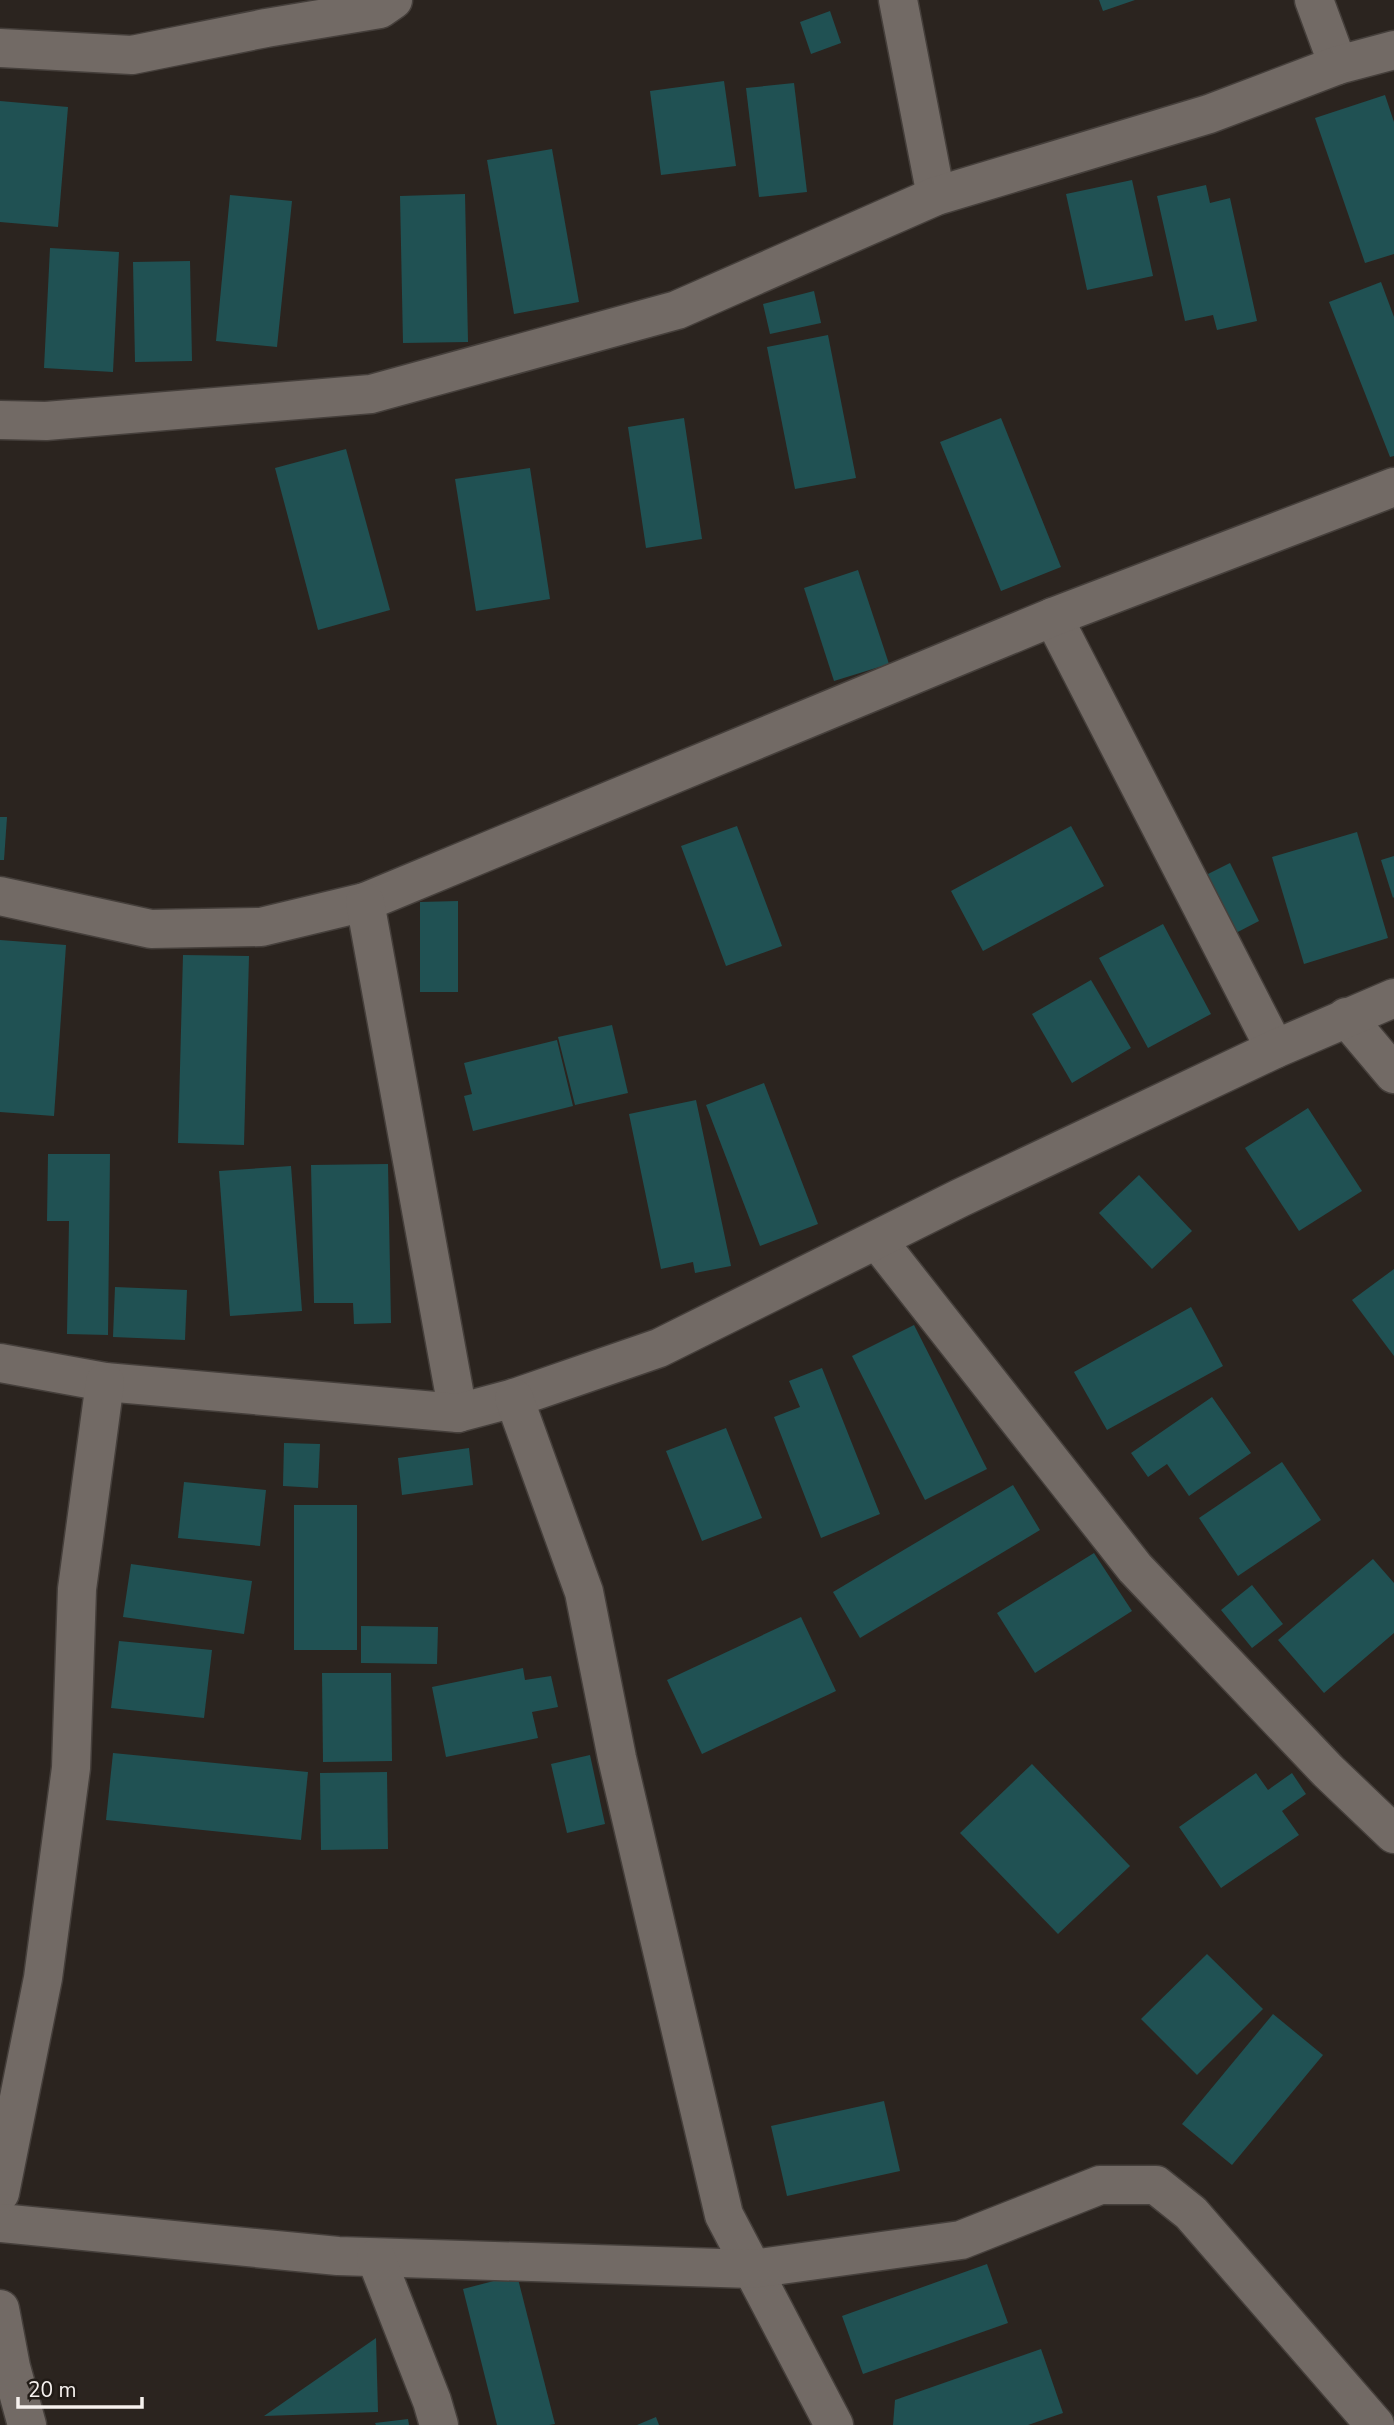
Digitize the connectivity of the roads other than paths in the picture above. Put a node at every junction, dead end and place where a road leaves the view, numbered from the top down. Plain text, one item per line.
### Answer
1 (393, 0) edge
2 (898, 0) edge
3 (1314, 0) edge
4 (0, 48) edge
5 (1394, 50) edge
6 (1338, 65) junction
7 (936, 196) junction
8 (0, 420) edge
9 (1394, 486) edge
10 (1053, 617) junction
11 (0, 896) edge
12 (365, 902) junction
13 (1394, 998) edge
14 (1346, 1017) junction
15 (1275, 1049) junction
16 (1394, 1074) edge
17 (877, 1240) junction
18 (0, 1363) edge
19 (105, 1382) junction
20 (514, 1398) junction
21 (458, 1413) junction
22 (1394, 1834) edge
23 (0, 2193) edge
24 (0, 2223) edge
25 (376, 2258) junction
26 (752, 2269) junction
27 (0, 2309) edge
28 (27, 2425) edge
29 (439, 2425) edge
30 (834, 2425) edge
31 (1375, 2425) edge

1 - 4 street
2 - 7 street
3 - 6 street
5 - 6 street
6 - 7 street
7 - 8 street
9 - 10 street
10 - 12 street
10 - 15 street
11 - 12 street
12 - 21 street
13 - 14 street
14 - 15 street
14 - 16 street
15 - 17 street
17 - 20 street
17 - 22 street
18 - 19 street
19 - 21 street
19 - 23 street
20 - 21 street
20 - 26 street
24 - 25 street
25 - 26 street
25 - 29 street
26 - 30 street
26 - 31 street
27 - 28 street

